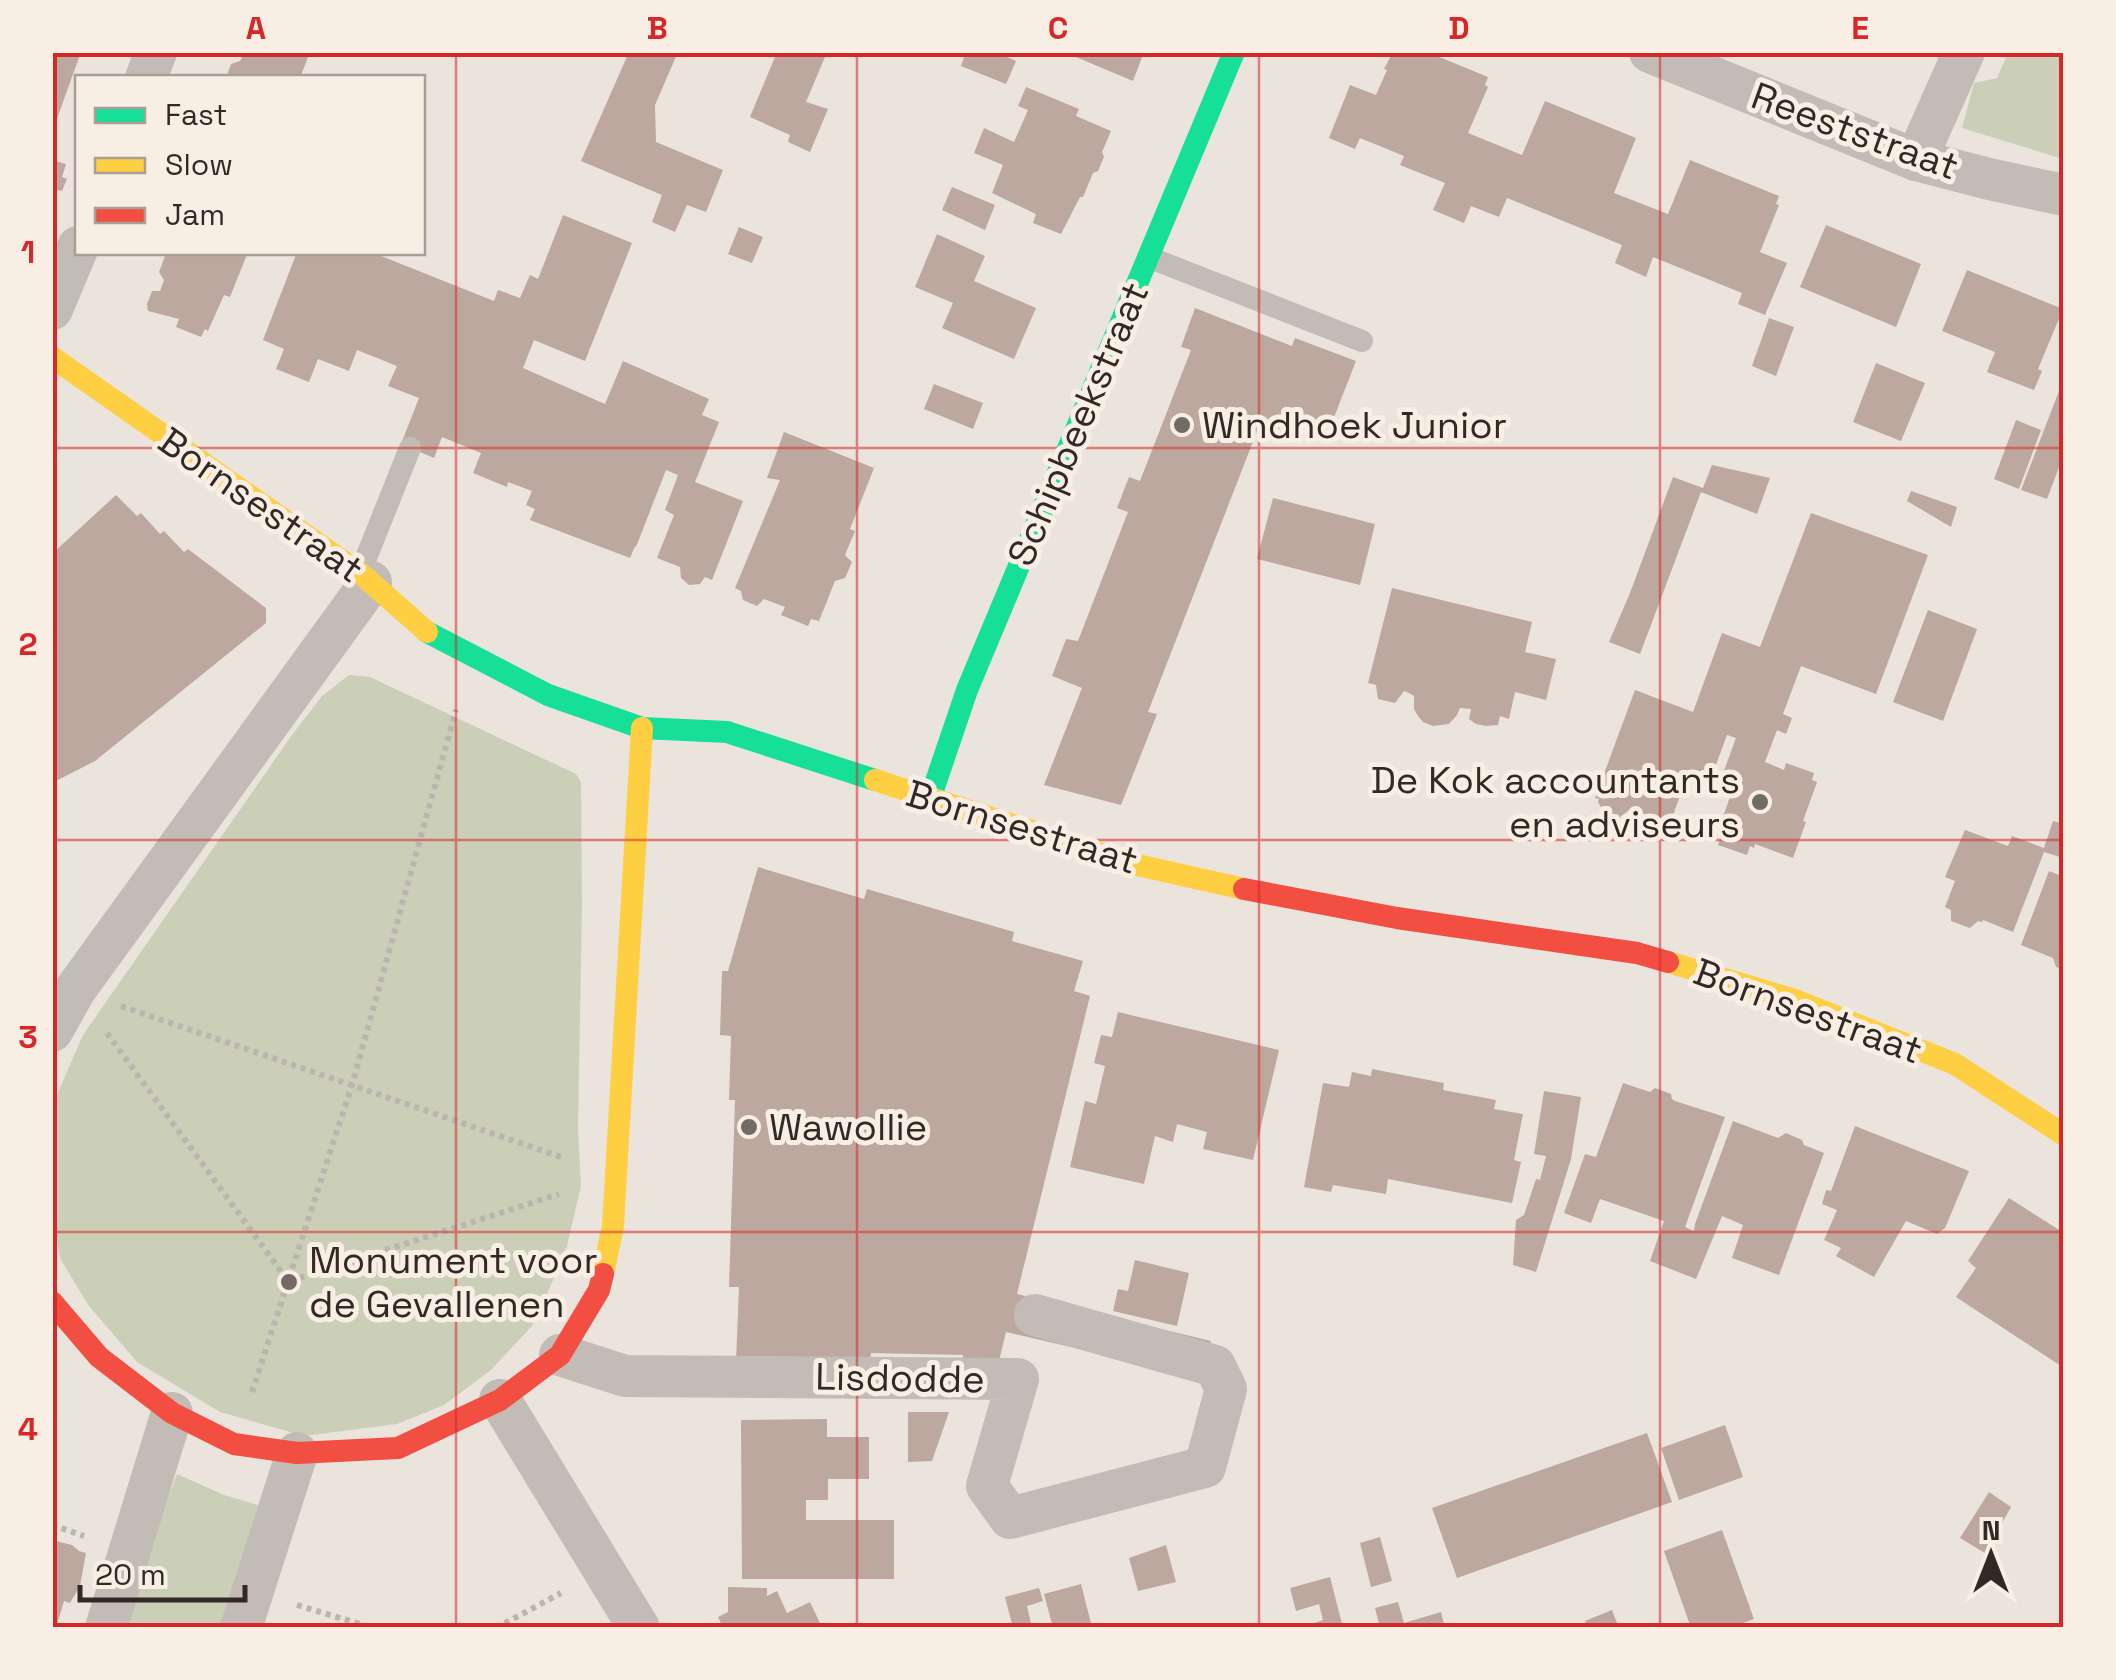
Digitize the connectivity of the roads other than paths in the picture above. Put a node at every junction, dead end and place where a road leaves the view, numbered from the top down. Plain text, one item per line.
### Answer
1 (1234, 52) edge
2 (1650, 52) edge
3 (1964, 52) edge
4 (1916, 160) junction
5 (2064, 195) edge
6 (75, 254) edge
7 (1148, 256) junction
8 (52, 309) edge
9 (1362, 341) dead end
10 (52, 356) edge
11 (410, 448) dead end
12 (366, 578) junction
13 (642, 728) junction
14 (930, 799) junction
15 (52, 1031) edge
16 (2064, 1135) edge
17 (52, 1302) edge
18 (1035, 1315) dead end
19 (560, 1354) junction
20 (500, 1400) junction
21 (172, 1414) junction
22 (298, 1453) junction
23 (246, 1610) edge
24 (106, 1628) edge
25 (638, 1628) edge

1 - 7 street, Schipbeekstraat
2 - 4 street, Reeststraat
3 - 4 street
4 - 5 street, Reeststraat
6 - 8 street
7 - 9 lane
7 - 14 street, Schipbeekstraat
10 - 12 street, Bornsestraat
11 - 12 lane
12 - 13 street, Bornsestraat
12 - 15 street
13 - 14 street, Bornsestraat
13 - 19 street
14 - 16 street, Bornsestraat
17 - 21 street
18 - 19 street, Lisdodde
19 - 20 street
20 - 22 street
20 - 25 street
21 - 22 street
21 - 24 street
22 - 23 street

